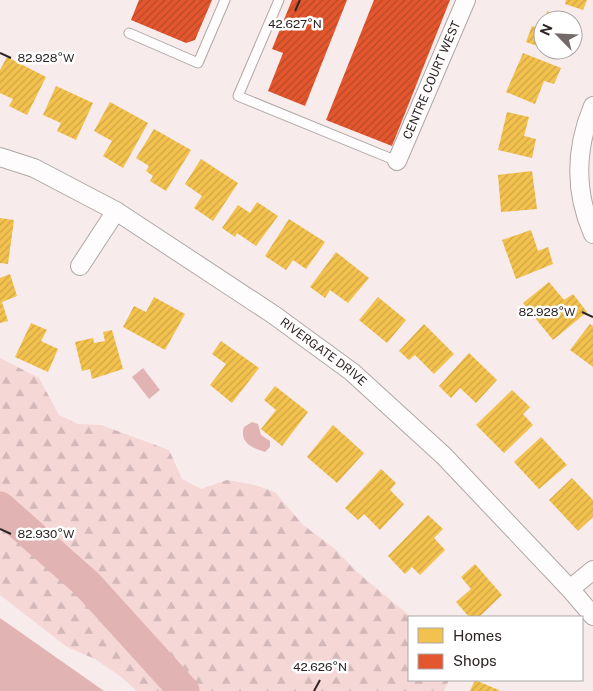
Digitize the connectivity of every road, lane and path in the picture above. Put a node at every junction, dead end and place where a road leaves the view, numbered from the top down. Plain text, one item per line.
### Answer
1 (224, 0) edge
2 (278, 0) edge
3 (466, 0) edge
4 (129, 33) dead end
5 (593, 106) edge
6 (0, 157) edge
7 (396, 161) joint
8 (116, 212) junction
9 (593, 234) edge
10 (80, 266) dead end
11 (593, 570) edge
12 (570, 588) junction
13 (593, 616) edge

1 - 4 lane
2 - 7 lane
3 - 7 street, CENTRE COURT WEST
5 - 9 street
6 - 8 street, RIVERGATE DRIVE
8 - 10 street
8 - 12 street, RIVERGATE DRIVE
11 - 12 street
12 - 13 street, RIVERGATE DRIVE

